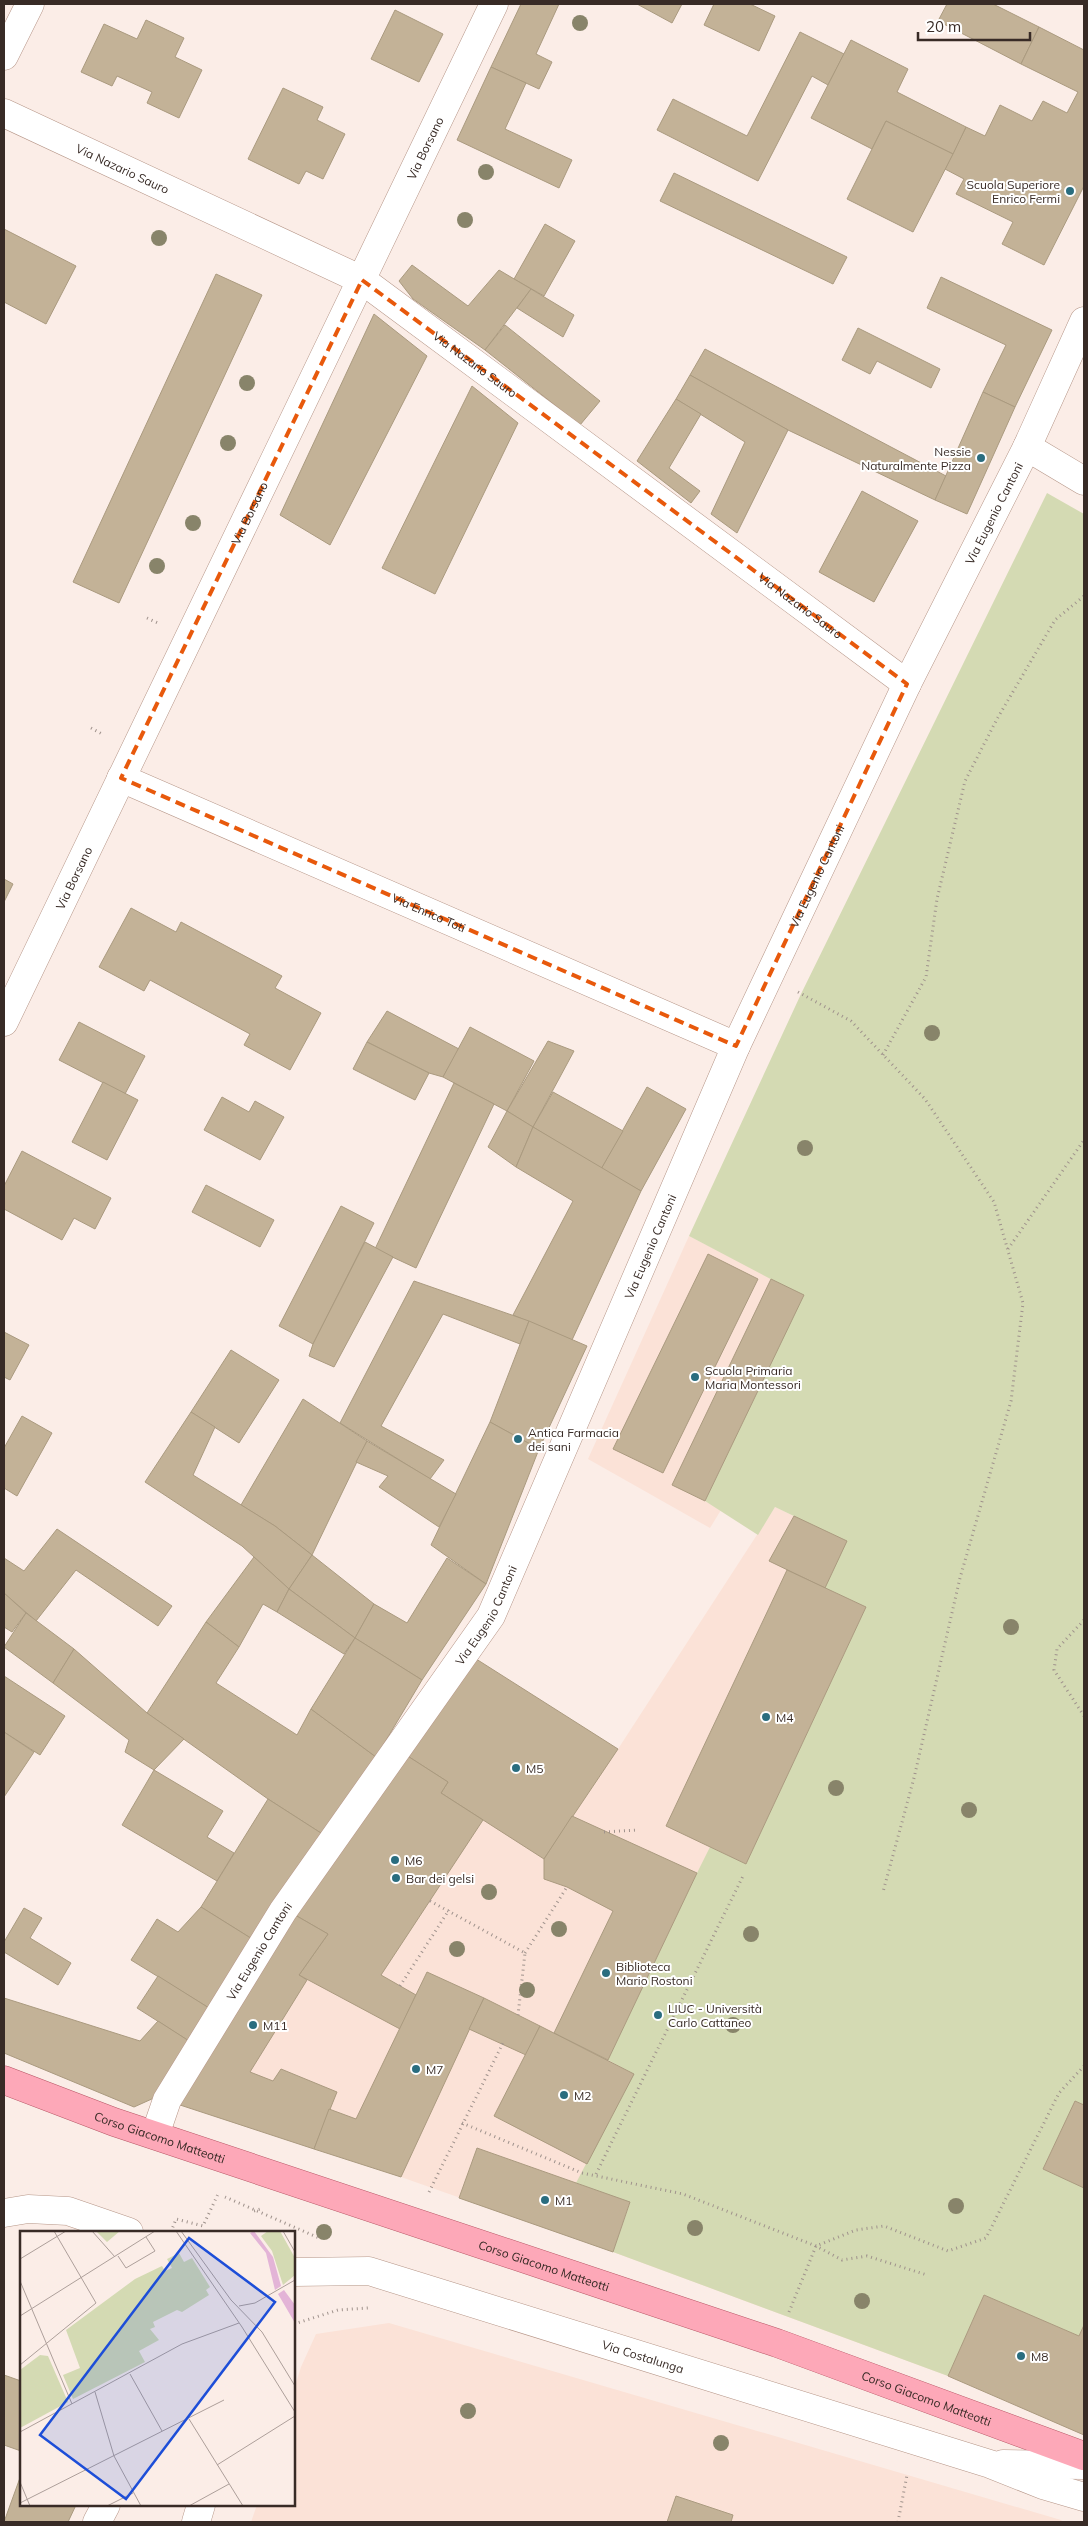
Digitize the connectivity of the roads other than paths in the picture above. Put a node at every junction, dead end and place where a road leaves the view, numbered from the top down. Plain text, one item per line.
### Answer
1 (30, 4) edge
2 (494, 4) edge
3 (4, 56) edge
4 (4, 113) edge
5 (362, 280) junction
6 (1084, 321) edge
7 (1027, 447) junction
8 (1084, 481) edge
9 (907, 684) junction
10 (121, 778) junction
11 (4, 1022) edge
12 (736, 1046) junction
13 (4, 2080) edge
14 (155, 2135) junction
15 (4, 2213) edge
16 (126, 2231) edge
17 (295, 2272) edge
18 (1084, 2456) edge
19 (990, 2464) junction
20 (1084, 2465) edge
21 (1084, 2497) edge
22 (105, 2506) edge
23 (201, 2506) edge
24 (97, 2522) edge
25 (196, 2522) edge

1 - 3 street
2 - 5 street, Via Borsano
4 - 5 street, Via Nazario Sauro
5 - 9 street, Via Nazario Sauro
5 - 10 street, Via Borsano
6 - 7 street, Via Eugenio Cantoni
7 - 8 street
7 - 9 street, Via Eugenio Cantoni
9 - 12 street, Via Eugenio Cantoni
10 - 11 street, Via Borsano
10 - 12 street, Via Enrico Toti
12 - 14 street, Via Eugenio Cantoni
13 - 14 main road, Corso Giacomo Matteotti
14 - 18 main road, Corso Giacomo Matteotti
15 - 16 street
17 - 19 street, Via Costalunga
19 - 20 street, Via Costalunga
19 - 21 street, Via Costalunga
22 - 24 street
23 - 25 street

